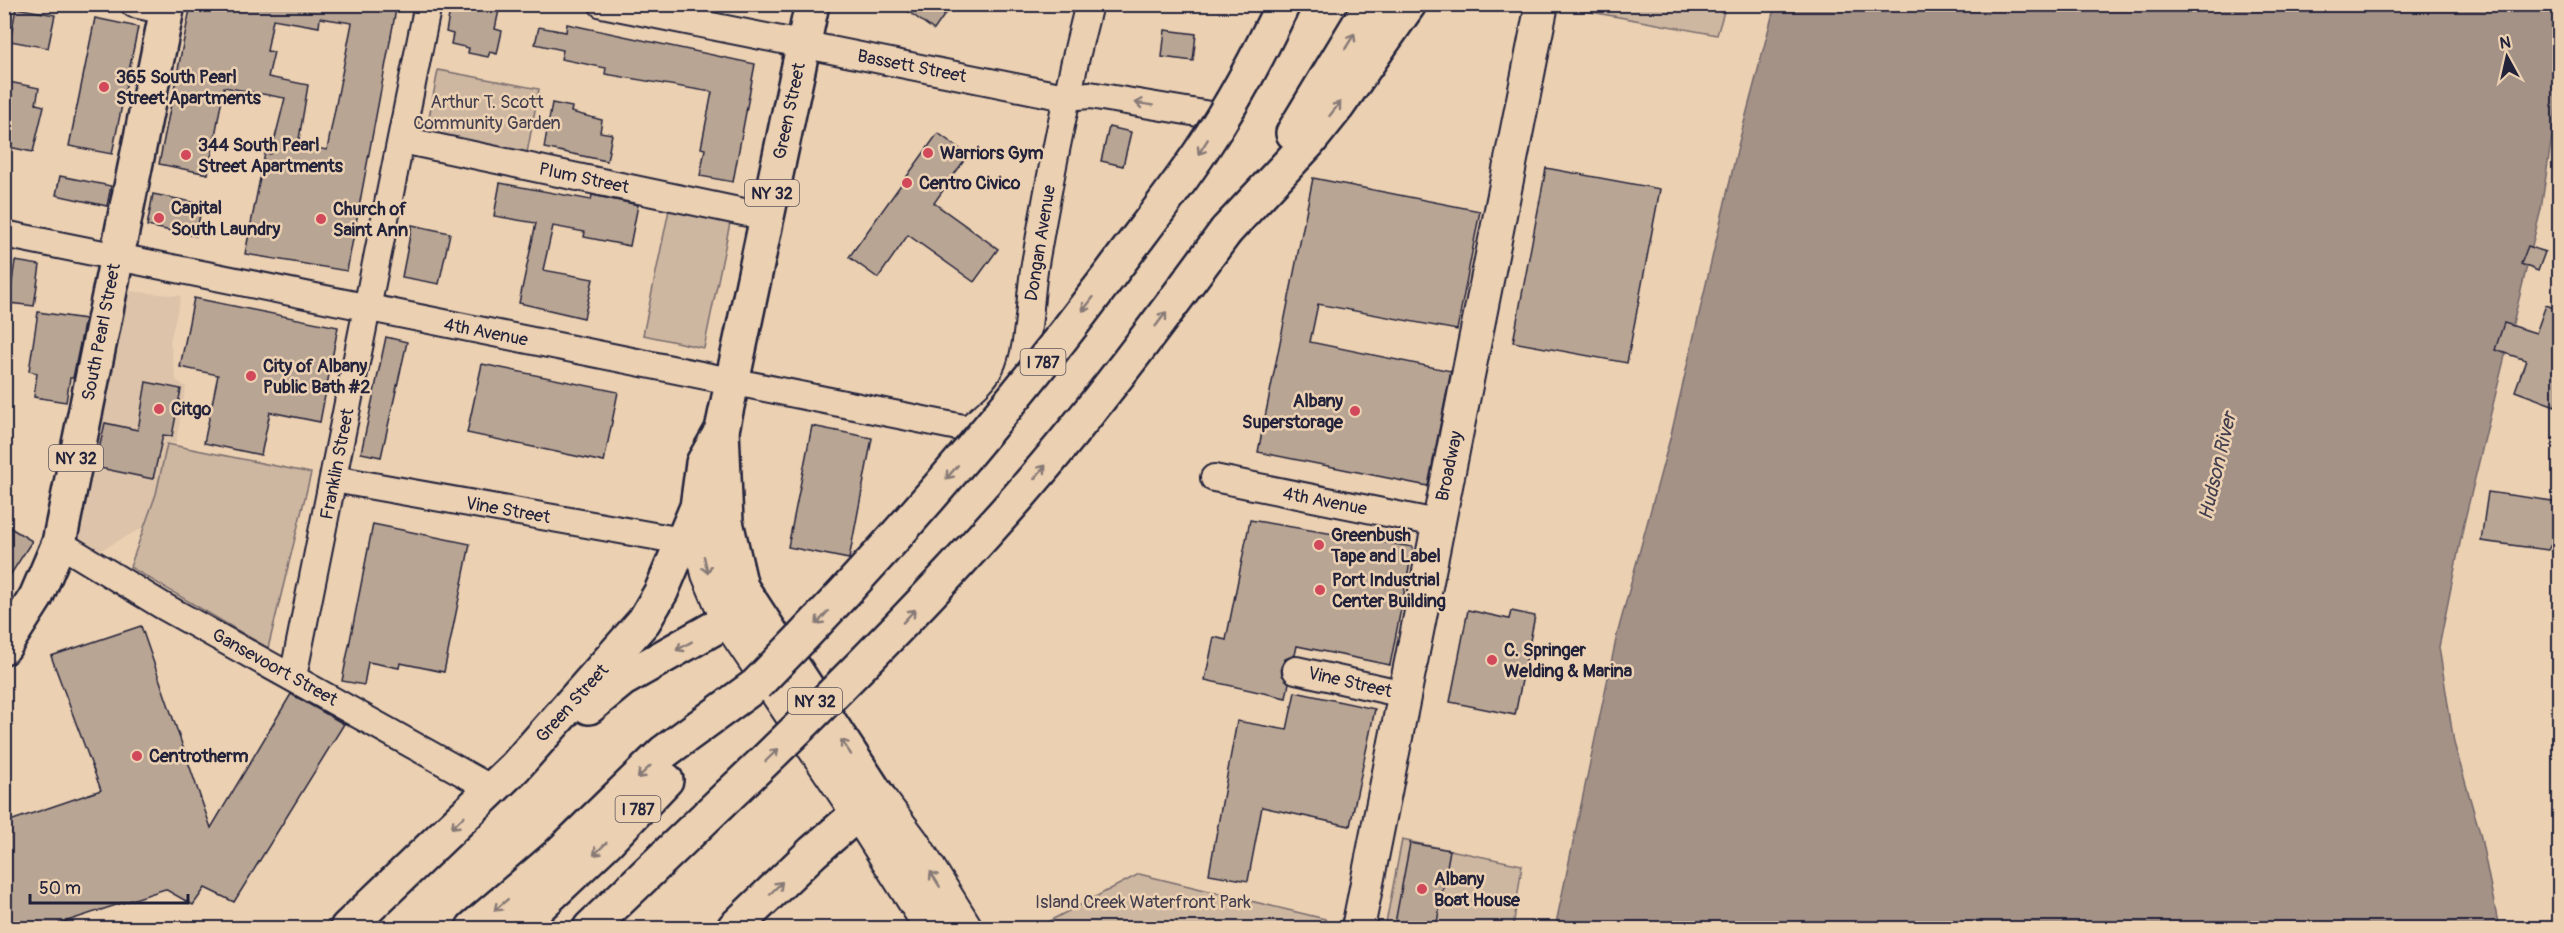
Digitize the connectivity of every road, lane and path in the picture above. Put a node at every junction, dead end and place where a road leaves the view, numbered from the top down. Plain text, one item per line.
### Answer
1 (134, 4) edge
2 (428, 4) edge
3 (602, 4) edge
4 (812, 4) edge
5 (1089, 4) edge
6 (1266, 4) edge
7 (1283, 4) edge
8 (1371, 4) edge
9 (1409, 4) edge
10 (1542, 4) edge
11 (167, 8) edge
12 (804, 45) junction
13 (1065, 97) junction
14 (402, 140) junction
15 (767, 217) junction
16 (1226, 231) junction
17 (4, 234) edge
18 (116, 257) junction
19 (366, 307) junction
20 (732, 381) junction
21 (968, 429) joint
22 (722, 430) junction
23 (1214, 478) dead end
24 (334, 479) junction
25 (697, 507) junction
26 (1437, 523) junction
27 (682, 541) junction
28 (58, 543) junction
29 (740, 613) junction
30 (4, 648) edge
31 (1296, 670) dead end
32 (293, 677) junction
33 (756, 685) junction
34 (1404, 694) junction
35 (504, 778) junction
36 (729, 795) junction
37 (869, 805) junction
38 (347, 928) edge
39 (473, 928) edge
40 (516, 928) edge
41 (590, 928) edge
42 (615, 928) edge
43 (734, 928) edge
44 (931, 928) edge
45 (966, 928) edge
46 (1358, 928) edge

1 - 11 street
2 - 14 street, Franklin Street
3 - 12 street, Bassett Street
4 - 12 main road, Green Street / NY 32
5 - 13 street, Dongan Avenue
6 -> 13 street, Bassett Street
7 -> 33 main road, I 787, bridge
16 -> 8 main road
16 -> 9 main road
10 - 26 street, Broadway
11 - 18 main road, South Pearl Street / NY 32
12 - 13 street, Bassett Street
12 - 15 main road, Green Street / NY 32
13 - 21 street, Dongan Avenue
14 - 15 street, Plum Street
14 - 19 street, Franklin Street
15 - 20 main road, Green Street / NY 32
36 -> 16 main road, bridge
17 - 18 street, 4th Avenue
18 - 19 street, 4th Avenue
18 - 28 main road, South Pearl Street / NY 32
19 - 20 street, 4th Avenue
19 - 24 street, Franklin Street
20 - 21 street, 4th Avenue
20 - 22 main road, Green Street / NY 32
22 - 25 main road, Green Street
22 - 29 main road, Green Street / NY 32
23 - 26 street, 4th Avenue
24 - 27 street, Vine Street
24 - 32 street, Franklin Street
25 - 27 main road, Green Street
25 -> 29 street
26 - 34 street, Broadway
27 - 35 main road, Green Street
28 - 30 main road, South Pearl Street / NY 32
28 - 32 street, Gansevoort Street
29 -> 35 main road
29 - 37 main road, NY 32
31 - 34 street, Vine Street
32 - 35 street, Gansevoort Street
33 -> 39 main road
33 -> 40 main road, I 787
34 - 46 street, Broadway
35 -> 38 main road, Green Street
36 - 41 main road
36 - 42 main road
43 -> 37 main road
37 - 44 street
45 -> 37 street

